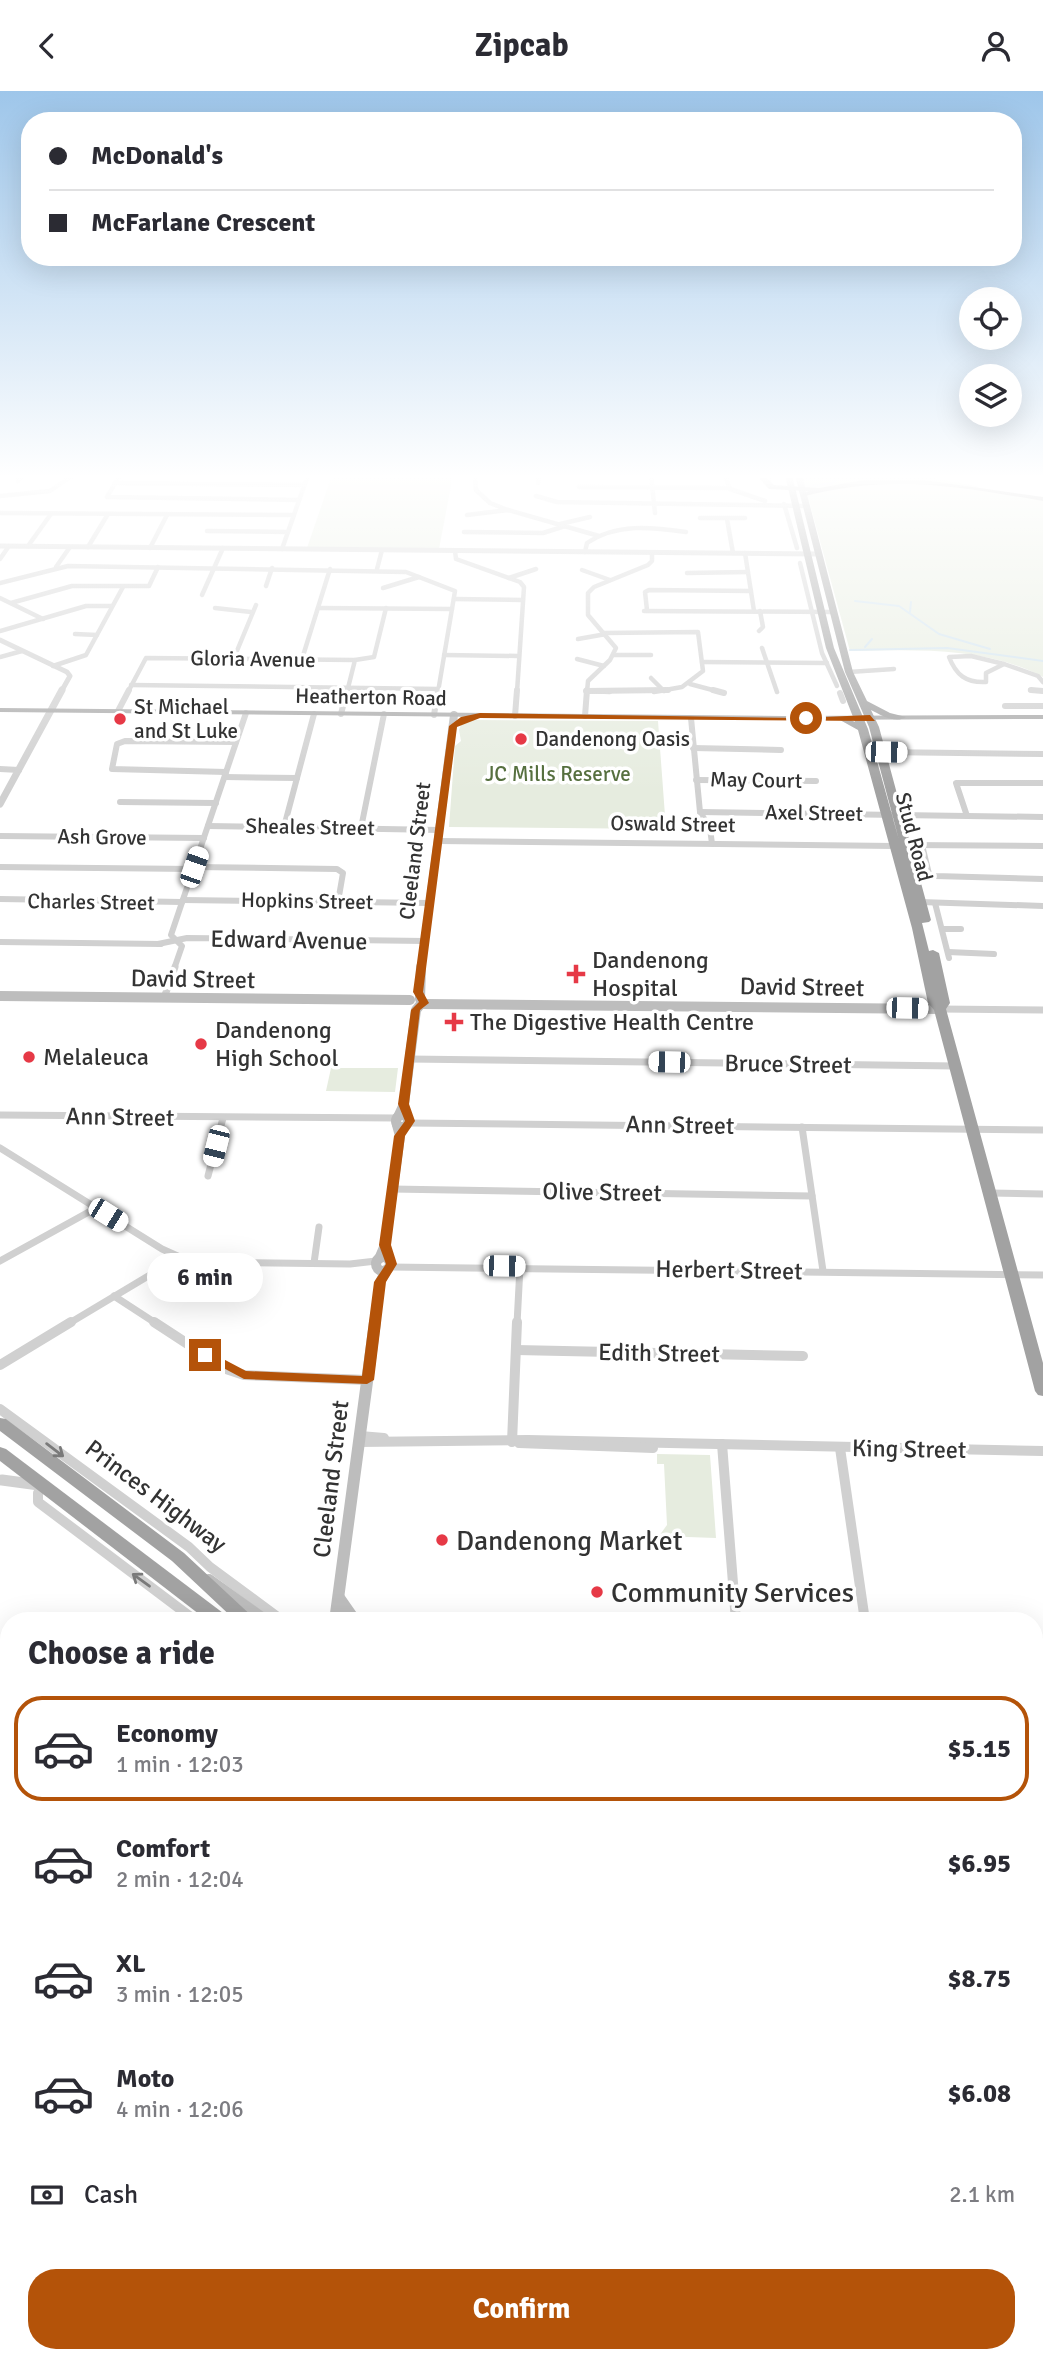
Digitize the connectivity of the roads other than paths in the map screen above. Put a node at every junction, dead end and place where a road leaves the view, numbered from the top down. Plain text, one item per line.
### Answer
1 (151, 581) edge
2 (208, 581) edge
3 (268, 581) edge
4 (326, 581) edge
5 (404, 581) edge
6 (431, 581) edge
7 (516, 581) edge
8 (608, 581) edge
9 (749, 581) edge
10 (806, 581) edge
11 (812, 581) edge
12 (826, 581) edge
13 (266, 586) dead end
14 (123, 587) junction
15 (383, 588) dead end
16 (751, 591) junction
17 (202, 595) dead end
18 (0, 598) edge
19 (454, 599) junction
20 (523, 600) junction
21 (11, 603) junction
22 (256, 604) dead end
23 (112, 606) junction
24 (215, 608) dead end
25 (318, 608) junction
26 (386, 608) junction
27 (452, 609) junction
28 (757, 611) junction
29 (251, 612) junction
30 (817, 612) junction
31 (833, 612) junction
32 (43, 619) junction
33 (1, 631) edge
34 (760, 631) dead end
35 (605, 633) junction
36 (75, 634) dead end
37 (97, 635) junction
38 (578, 639) dead end
39 (0, 640) edge
40 (762, 649) dead end
41 (22, 651) junction
42 (444, 655) junction
43 (614, 655) junction
44 (651, 655) dead end
45 (518, 656) junction
46 (0, 657) edge
47 (234, 658) junction
48 (302, 659) junction
49 (577, 659) dead end
50 (355, 660) junction
51 (702, 662) junction
52 (765, 662) junction
53 (827, 663) junction
54 (1004, 664) junction
55 (604, 666) junction
56 (55, 667) junction
57 (894, 670) dead end
58 (849, 672) junction
59 (651, 678) dead end
60 (1043, 682) edge
61 (690, 684) junction
62 (131, 685) junction
63 (837, 685) dead end
64 (348, 687) junction
65 (439, 689) junction
66 (1030, 690) dead end
67 (586, 691) junction
68 (664, 691) junction
69 (1043, 691) edge
70 (777, 692) dead end
71 (723, 693) dead end
72 (865, 703) junction
73 (1005, 706) dead end
74 (1043, 706) edge
75 (0, 711) edge
76 (50, 711) junction
77 (118, 712) junction
78 (246, 713) junction
79 (314, 714) junction
80 (341, 714) junction
81 (384, 714) junction
82 (434, 715) junction
83 (454, 715) junction
84 (480, 715) junction
85 (512, 716) junction
86 (585, 716) junction
87 (687, 718) junction
88 (843, 719) junction
89 (900, 719) junction
90 (865, 720) junction
91 (1042, 720) edge
92 (453, 726) junction
93 (236, 742) junction
94 (693, 748) junction
95 (781, 750) dead end
96 (880, 752) junction
97 (1043, 754) edge
98 (0, 769) edge
99 (19, 769) junction
100 (226, 774) junction
101 (298, 778) junction
102 (696, 780) junction
103 (816, 781) dead end
104 (1043, 783) edge
105 (120, 802) dead end
106 (216, 803) junction
107 (0, 804) edge
108 (700, 812) junction
109 (886, 814) junction
110 (899, 816) junction
111 (967, 816) junction
112 (1043, 817) edge
113 (208, 826) junction
114 (284, 827) junction
115 (361, 828) junction
116 (440, 829) junction
117 (0, 836) edge
118 (204, 838) junction
119 (439, 841) junction
120 (712, 844) junction
121 (922, 845) junction
122 (900, 846) junction
123 (1043, 846) edge
124 (0, 867) edge
125 (194, 868) junction
126 (1043, 879) edge
127 (0, 899) edge
128 (183, 901) junction
129 (338, 902) junction
130 (920, 902) junction
131 (430, 903) junction
132 (935, 903) junction
133 (1043, 906) edge
134 (942, 929) junction
135 (961, 929) dead end
136 (176, 940) junction
137 (425, 941) junction
138 (0, 942) edge
139 (994, 954) dead end
140 (0, 996) edge
141 (164, 998) junction
142 (417, 1002) junction
143 (940, 1009) junction
144 (1043, 1010) edge
145 (409, 1059) junction
146 (956, 1066) junction
147 (0, 1115) edge
148 (223, 1118) junction
149 (402, 1122) junction
150 (802, 1127) junction
151 (973, 1129) junction
152 (1043, 1130) edge
153 (0, 1148) edge
154 (208, 1176) dead end
155 (392, 1189) junction
156 (991, 1193) junction
157 (1043, 1194) edge
158 (812, 1196) junction
159 (96, 1208) junction
160 (319, 1227) dead end
161 (176, 1258) junction
162 (0, 1261) edge
163 (314, 1263) junction
164 (383, 1264) junction
165 (520, 1266) junction
166 (823, 1271) junction
167 (1013, 1274) junction
168 (1043, 1275) edge
169 (114, 1296) junction
170 (516, 1350) junction
171 (803, 1356) dead end
172 (0, 1365) edge
173 (367, 1380) junction
174 (1043, 1391) edge
175 (0, 1409) edge
176 (0, 1423) edge
177 (15, 1434) junction
178 (360, 1439) junction
179 (512, 1442) junction
180 (722, 1447) junction
181 (840, 1448) junction
182 (1043, 1451) edge
183 (0, 1453) edge
184 (53, 1463) junction
185 (13, 1464) junction
186 (1, 1482) edge
187 (40, 1483) junction
188 (148, 1534) junction
189 (135, 1554) junction
190 (201, 1576) junction
191 (338, 1598) junction
192 (184, 1612) edge
193 (209, 1612) edge
194 (239, 1612) edge
195 (253, 1612) edge
196 (271, 1612) edge
197 (336, 1612) edge
198 (348, 1612) edge
199 (735, 1612) edge
200 (864, 1612) edge

1 - 14 street
2 - 17 street
3 - 13 street
4 - 25 street
5 - 15 street
6 - 19 street
7 - 20 street
8 - 35 street
9 - 16 street
10 - 30 street, Stud Road
11 - 30 highway, Stud Road
12 - 31 highway, Stud Road
14 - 21 street
14 - 23 street
16 - 28 street
16 - 28 street
18 - 21 street
19 - 20 street
19 - 27 street
20 - 45 street
21 - 32 street
22 - 29 street
23 - 32 street
23 - 37 street
24 - 29 street
25 - 26 street
25 - 48 street
26 - 27 street
26 - 50 street
27 - 42 street
28 - 30 street
28 - 34 street
29 - 47 street
30 - 31 street
30 - 53 street, Stud Road
30 - 90 highway, Stud Road
31 - 58 highway, Stud Road
32 - 33 street
35 - 38 street
35 - 43 street
35 - 51 street
36 - 37 street
37 - 56 street
39 - 41 street
40 - 52 street
41 - 46 street
41 - 56 street
42 - 45 street
42 - 65 street
43 - 44 street
43 - 55 street
45 - 85 street
47 - 48 street, Gloria Avenue
47 - 62 street, Gloria Avenue
48 - 50 street, Gloria Avenue
49 - 55 street
50 - 64 street
51 - 52 street
51 - 61 street
52 - 53 street
52 - 70 street
53 - 63 street, Stud Road
54 - 54 street
54 - 60 street
55 - 67 street
56 - 76 street
57 - 58 street
58 - 72 highway, Stud Road
59 - 68 street
61 - 68 street
61 - 71 street
62 - 64 street
62 - 77 street
64 - 65 street
64 - 80 street
65 - 82 street
66 - 69 street
67 - 68 street
67 - 86 street
72 - 89 highway
72 - 90 highway, Stud Road
73 - 74 street
75 - 76 main road, Heatherton Road
76 - 77 main road, Heatherton Road
76 - 99 street
77 - 78 main road, Heatherton Road
78 - 79 main road, Heatherton Road
78 - 93 street
79 - 80 main road, Heatherton Road
79 - 101 street
80 - 81 main road, Heatherton Road
81 - 82 main road, Heatherton Road
81 - 115 street
82 - 83 main road, Heatherton Road
83 - 84 main road, Heatherton Road
83 - 92 main road, Cleeland Street
84 - 85 main road, Heatherton Road
84 - 92 main road
85 - 86 main road, Heatherton Road
86 - 87 main road, Heatherton Road
87 - 88 main road, Heatherton Road
87 - 94 street
88 - 90 highway
88 - 90 highway
89 - 90 highway
89 - 91 main road
90 - 96 highway, Stud Road
90 - 109 highway, Stud Road
92 - 116 main road, Cleeland Street
93 - 100 street
93 - 100 street
94 - 95 street
94 - 102 street
96 - 97 street
96 - 110 highway, Stud Road
98 - 99 street
99 - 107 street
100 - 101 street
100 - 106 street
101 - 114 street
102 - 103 street, May Court
102 - 108 street
104 - 111 street
105 - 106 street
106 - 113 street
108 - 109 street, Axel Street
108 - 120 street
109 - 110 street, Axel Street
109 - 122 highway, Stud Road
110 - 111 street, Axel Street
110 - 122 highway, Stud Road
111 - 112 street, Axel Street
113 - 114 street, Sheales Street
113 - 118 street
114 - 115 street, Sheales Street
115 - 116 street, Sheales Street
116 - 119 main road, Cleeland Street
117 - 118 street, Ash Grove
118 - 125 street
119 - 120 street, Oswald Street
119 - 131 main road, Cleeland Street
120 - 122 street, Oswald Street
121 - 122 street, Oswald Street
121 - 123 street, Oswald Street
121 - 126 street
122 - 130 highway, Stud Road
122 - 143 highway, Stud Road
124 - 125 street
125 - 128 street
125 - 129 street
127 - 128 street, Charles Street
128 - 129 street, Hopkins Street
128 - 136 street
129 - 131 street, Hopkins Street
130 - 132 street
130 - 143 highway, Stud Road
131 - 137 main road, Cleeland Street
132 - 133 street
132 - 134 street
134 - 135 street
134 - 139 street
136 - 137 street, Edward Avenue
136 - 138 street, Edward Avenue
136 - 141 street
137 - 142 main road, Cleeland Street
140 - 141 main road, David Street
141 - 142 main road, David Street
142 - 143 main road, David Street
142 - 145 main road, Cleeland Street
143 - 144 street, David Street
143 - 146 highway, Stud Road
145 - 146 street, Bruce Street
145 - 149 main road, Cleeland Street
146 - 151 highway, Stud Road
147 - 148 street, Ann Street
148 - 149 street, Ann Street
148 - 154 street
149 - 150 street, Ann Street
149 - 155 main road, Cleeland Street
150 - 151 street, Ann Street
150 - 158 street
151 - 152 street, Ann Street
151 - 156 highway, Stud Road
153 - 159 street
155 - 158 street, Olive Street
155 - 164 main road, Cleeland Street
156 - 157 street
156 - 167 highway, Stud Road
158 - 166 street
159 - 161 street
159 - 162 street
160 - 163 street
161 - 163 street, Herbert Street
161 - 169 street
163 - 164 street, Herbert Street
164 - 165 street, Herbert Street
164 - 173 main road, Cleeland Street
165 - 166 street, Herbert Street
165 - 170 street
166 - 167 street, Herbert Street
167 - 168 street, Herbert Street
167 - 174 highway, Stud Road
169 - 172 street
169 - 173 street
170 - 171 street, Edith Street
170 - 179 street
173 - 178 main road, Cleeland Street
175 -> 196 street, Princes Highway
176 - 177 highway, Princes Highway
177 - 184 highway, Princes Highway
177 - 185 highway
178 - 179 street, King Street
178 - 191 main road, Cleeland Street
179 - 180 street, King Street
180 - 181 street, King Street
180 - 199 street
181 - 182 street, King Street
181 - 200 street
183 - 185 highway
184 - 187 highway
184 - 188 highway, Princes Highway
185 - 186 street
185 - 187 highway
186 - 187 street
187 - 189 highway
192 -> 187 street
188 - 189 highway
188 - 190 highway, Princes Highway
189 - 193 highway
190 - 194 highway, Princes Highway
190 - 195 main road
191 - 197 main road, Cleeland Street
191 - 198 main road

